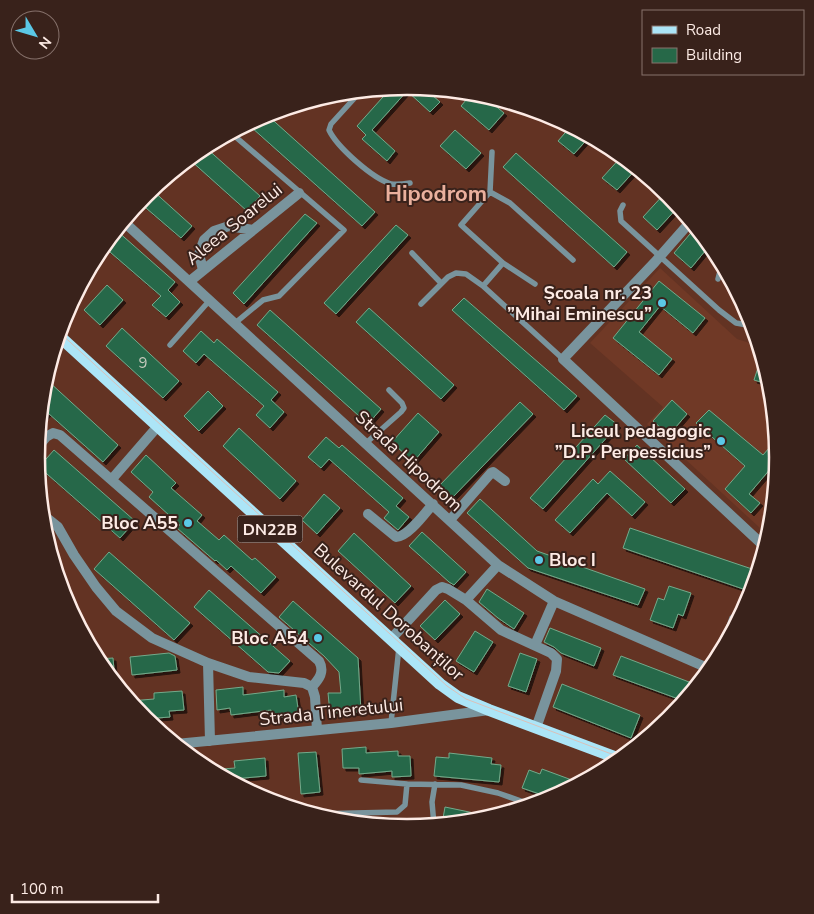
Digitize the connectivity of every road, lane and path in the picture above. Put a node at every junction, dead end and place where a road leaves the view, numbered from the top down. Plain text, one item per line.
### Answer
1 (354, 99) edge
2 (236, 138) edge
3 (492, 152) dead end
4 (410, 183) dead end
5 (490, 192) junction
6 (300, 193) junction
7 (623, 205) dead end
8 (129, 226) edge
9 (686, 227) edge
10 (253, 230) junction
11 (412, 254) dead end
12 (661, 256) junction
13 (572, 260) dead end
14 (503, 263) junction
15 (203, 270) junction
16 (719, 274) edge
17 (718, 279) dead end
18 (190, 281) junction
19 (441, 283) junction
20 (535, 284) dead end
21 (483, 286) junction
22 (210, 300) junction
23 (421, 304) dead end
24 (235, 323) junction
25 (743, 324) edge
26 (63, 344) edge
27 (170, 345) dead end
28 (563, 359) junction
29 (389, 390) dead end
30 (158, 426) junction
31 (46, 437) edge
32 (366, 443) junction
33 (112, 479) junction
34 (505, 481) dead end
35 (433, 504) junction
36 (368, 514) dead end
37 (450, 520) junction
38 (51, 522) edge
39 (759, 542) edge
40 (498, 565) junction
41 (466, 600) junction
42 (554, 601) junction
43 (395, 643) junction
44 (535, 645) junction
45 (208, 663) junction
46 (702, 666) edge
47 (312, 687) junction
48 (489, 710) junction
49 (391, 723) junction
50 (536, 728) junction
51 (317, 730) junction
52 (210, 741) junction
53 (186, 743) edge
54 (611, 756) edge
55 (361, 780) dead end
56 (407, 784) junction
57 (435, 784) junction
58 (520, 801) edge
59 (344, 813) edge
60 (433, 818) edge

1 - 4 lane
2 - 6 lane
3 - 5 lane
5 - 13 lane
5 - 14 lane
6 - 10 street, Aleea Soarelui
6 - 24 lane
7 - 12 lane
8 - 18 street, Strada Hipodrom
9 - 12 street
10 - 15 street, Aleea Soarelui
10 - 15 street
11 - 19 lane
12 - 25 lane
12 - 28 street
14 - 20 lane
14 - 21 lane
15 - 18 street, Aleea Soarelui
16 - 17 lane
18 - 22 street, Strada Hipodrom
19 - 21 lane
19 - 23 lane
21 - 28 lane
22 - 24 street, Strada Hipodrom
22 - 27 lane
24 - 32 street, Strada Hipodrom
26 - 30 main road, Bulevardul Dorobanților / DN22B
28 - 39 street
29 - 32 lane
30 - 33 street
30 - 43 main road, Bulevardul Dorobanților / DN22B
31 - 33 street
32 - 35 street, Strada Hipodrom
33 - 47 street
34 - 37 street
35 - 36 street
35 - 37 street, Strada Hipodrom
37 - 40 street, Strada Hipodrom
38 - 45 street
40 - 41 street
40 - 42 street, Strada Hipodrom
41 - 43 street
41 - 44 street
42 - 44 street
42 - 46 street, Strada Hipodrom
43 - 48 main road, Bulevardul Dorobanților / DN22B
43 - 49 lane
44 - 50 street
45 - 47 street
45 - 52 street
47 - 51 street
48 - 49 street, Strada Tineretului
48 - 50 main road, Bulevardul Dorobanților / DN22B
49 - 51 street, Strada Tineretului
50 - 54 main road, Bulevardul Dorobanților / DN22B
51 - 52 street, Strada Tineretului
52 - 53 street, Strada Tineretului
55 - 56 lane
56 - 57 lane
56 - 59 lane
57 - 58 lane
57 - 60 lane

